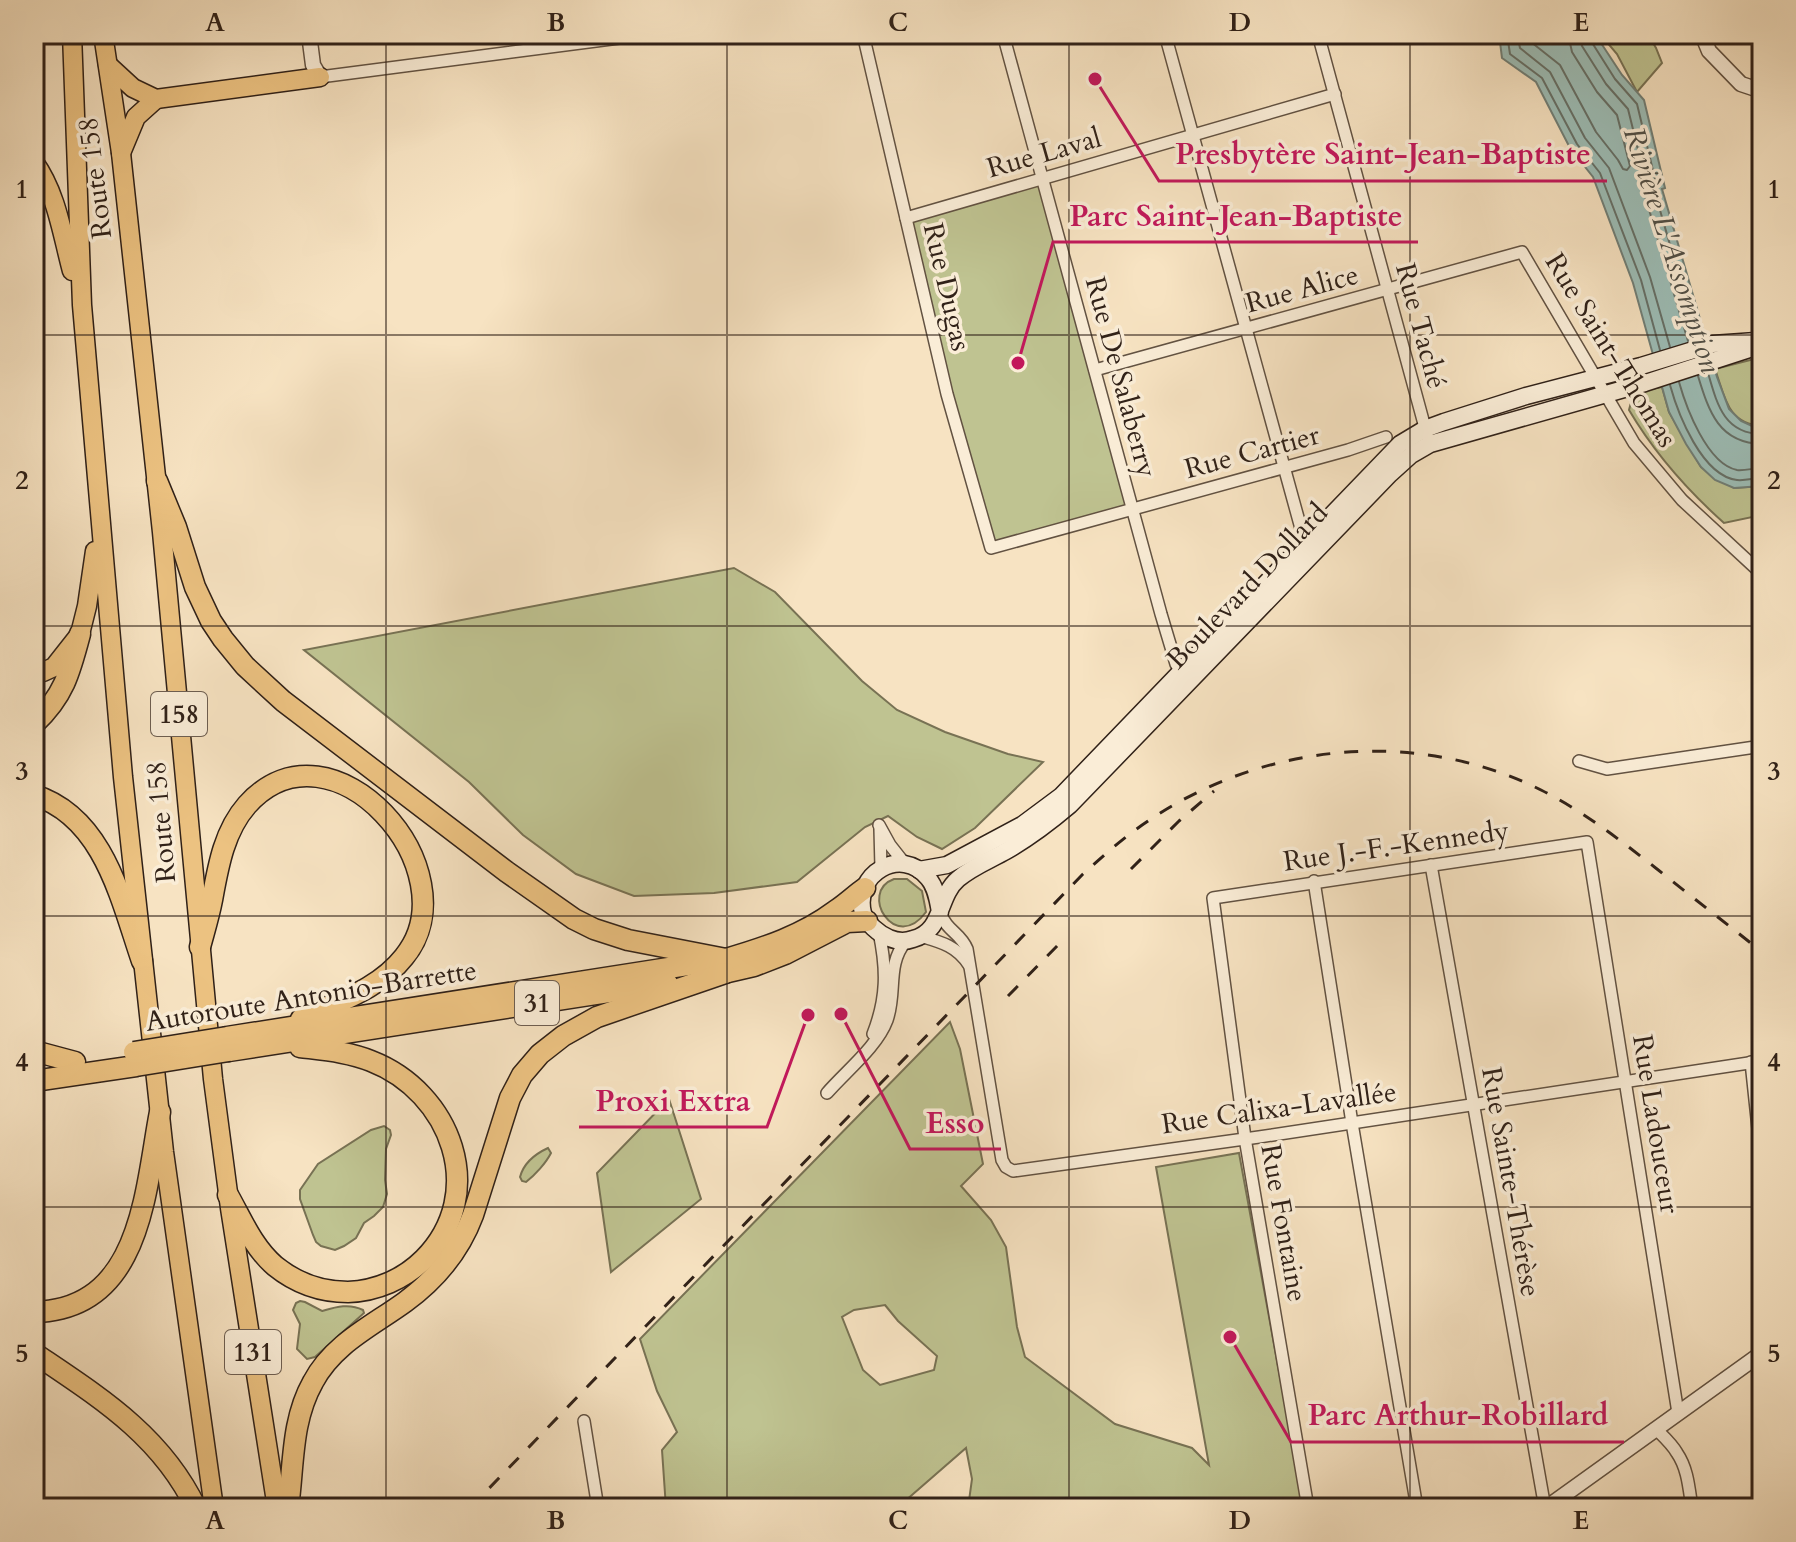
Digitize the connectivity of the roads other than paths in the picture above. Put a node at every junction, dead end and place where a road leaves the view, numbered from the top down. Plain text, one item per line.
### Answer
1 (72, 34) edge
2 (103, 34) edge
3 (309, 34) edge
4 (318, 34) edge
5 (650, 34) edge
6 (863, 34) edge
7 (1003, 34) edge
8 (1165, 34) edge
9 (1318, 34) edge
10 (1702, 34) edge
11 (108, 65) junction
12 (320, 77) junction
13 (1762, 91) edge
14 (1335, 94) junction
15 (156, 99) junction
16 (1193, 135) junction
17 (121, 153) junction
18 (34, 162) edge
19 (1043, 178) junction
20 (906, 218) junction
21 (1522, 252) joint
22 (1386, 290) junction
23 (82, 305) junction
24 (1246, 329) junction
25 (1762, 343) edge
26 (1095, 370) junction
27 (1643, 374) junction
28 (1596, 377) junction
29 (1606, 393) junction
30 (1386, 437) dead end
31 (1427, 437) junction
32 (1285, 468) junction
33 (157, 481) junction
34 (1132, 509) junction
35 (99, 521) junction
36 (991, 548) joint
37 (1310, 548) junction
38 (1762, 574) edge
39 (80, 634) junction
40 (34, 673) edge
41 (1186, 677) junction
42 (34, 724) edge
43 (1762, 746) edge
44 (1579, 761) dead end
45 (34, 795) edge
46 (1587, 842) joint
47 (1431, 865) junction
48 (912, 867) junction
49 (881, 868) junction
50 (1314, 881) junction
51 (865, 888) junction
52 (1213, 898) joint
53 (940, 912) junction
54 (873, 927) junction
55 (913, 938) junction
56 (200, 947) junction
57 (142, 961) junction
58 (969, 965) junction
59 (725, 966) junction
60 (278, 1036) junction
61 (34, 1051) edge
62 (865, 1051) junction
63 (1756, 1062) edge
64 (34, 1067) edge
65 (80, 1068) junction
66 (34, 1081) edge
67 (1625, 1081) junction
68 (827, 1093) dead end
69 (34, 1094) edge
70 (1473, 1103) junction
71 (160, 1112) junction
72 (1352, 1123) junction
73 (1245, 1138) junction
74 (1762, 1166) edge
75 (228, 1195) junction
76 (34, 1312) edge
77 (34, 1353) edge
78 (1762, 1353) edge
79 (1678, 1413) junction
80 (584, 1421) dead end
81 (1656, 1429) junction
82 (1550, 1507) edge
83 (196, 1508) edge
84 (214, 1508) edge
85 (277, 1508) edge
86 (288, 1508) edge
87 (598, 1508) edge
88 (1308, 1508) edge
89 (1417, 1508) edge
90 (1692, 1508) edge

1 - 23 highway, Route 158 / 158
2 - 11 highway, Route 158 / 158
3 - 12 street
4 - 12 street
5 - 12 street
6 - 20 street, Rue Dugas
7 - 19 street, Rue De Salaberry
8 - 16 street
9 - 14 street, Rue Taché
10 - 13 street
11 - 15 highway
11 - 17 highway, Route 158 / 158
12 - 15 highway
14 - 16 street, Rue Laval
14 - 22 street, Rue Taché
15 - 17 highway
16 - 19 street, Rue Laval
16 - 24 street
17 - 33 highway, Route 158 / 158
18 - 23 highway
19 - 20 street, Rue Laval
19 - 26 street, Rue De Salaberry
20 - 36 street, Rue Dugas
21 - 22 street, Rue Alice
21 - 28 street, Rue Saint-Thomas
22 - 24 street, Rue Alice
22 - 31 street, Rue Taché
23 - 35 highway, Route 158 / 158
24 - 26 street, Rue Alice
24 - 32 street
25 - 27 main road
26 - 34 street, Rue De Salaberry
27 - 28 main road, Boulevard Dollard
27 - 29 main road, Boulevard Dollard
28 - 29 street, Rue Saint-Thomas
28 - 31 main road, Boulevard Dollard
29 - 31 main road, Boulevard Dollard
29 - 38 street, Rue Saint-Thomas
30 - 32 street, Rue Cartier
31 - 37 main road, Boulevard Dollard
32 - 34 street, Rue Cartier
32 - 37 street
33 - 56 highway, Route 158 / 158
33 - 59 highway
34 - 36 street, Rue Cartier
34 - 41 street, Rue De Salaberry
35 - 39 highway
35 - 57 highway, Route 158 / 158
37 - 41 main road, Boulevard Dollard
39 - 40 highway
39 - 42 highway
41 - 48 main road, Boulevard Dollard
41 - 53 main road, Boulevard Dollard
43 - 44 street
45 - 57 highway
46 - 47 street, Rue J.-F.-Kennedy
46 - 67 street, Rue Ladouceur
47 - 50 street, Rue J.-F.-Kennedy
47 - 70 street, Rue Sainte-Thérèse
48 - 49 main road
48 - 49 street
48 - 53 main road
49 - 51 main road
50 - 52 street, Rue J.-F.-Kennedy
50 - 72 street
51 - 54 main road
51 - 59 highway, Autoroute Antonio-Barrette / 31
52 - 73 street, Rue Fontaine
53 - 55 main road
53 - 58 street, Rue Calixa-Lavallée
54 - 55 main road
54 - 59 highway, Autoroute Antonio-Barrette / 31
54 - 62 street
55 - 58 street
55 - 62 street
56 - 60 highway
56 - 75 highway, Route 158 / 131
57 - 71 highway, Route 158 / 158
58 - 73 street, Rue Calixa-Lavallée
59 - 60 highway, Autoroute Antonio-Barrette / 31
59 - 86 highway
60 - 65 highway, Autoroute Antonio-Barrette / 31, bridge
60 - 75 highway
61 - 65 highway
62 - 68 street
63 - 67 street, Rue Calixa-Lavallée
63 - 74 street
64 - 65 highway, Autoroute Antonio-Barrette / 31
65 - 66 highway, Autoroute Antonio-Barrette / 31
65 - 69 highway
67 - 70 street, Rue Calixa-Lavallée
67 - 79 street, Rue Ladouceur
70 - 72 street, Rue Calixa-Lavallée
70 - 82 street, Rue Sainte-Thérèse
71 - 76 highway
71 - 84 highway, Route 158 / 158
72 - 73 street, Rue Calixa-Lavallée
72 - 89 street
73 - 88 street, Rue Fontaine
75 - 85 highway, Route 158 / 131
77 - 83 highway
78 - 79 street
79 - 81 street
80 - 87 street
81 - 82 street
81 - 90 street

